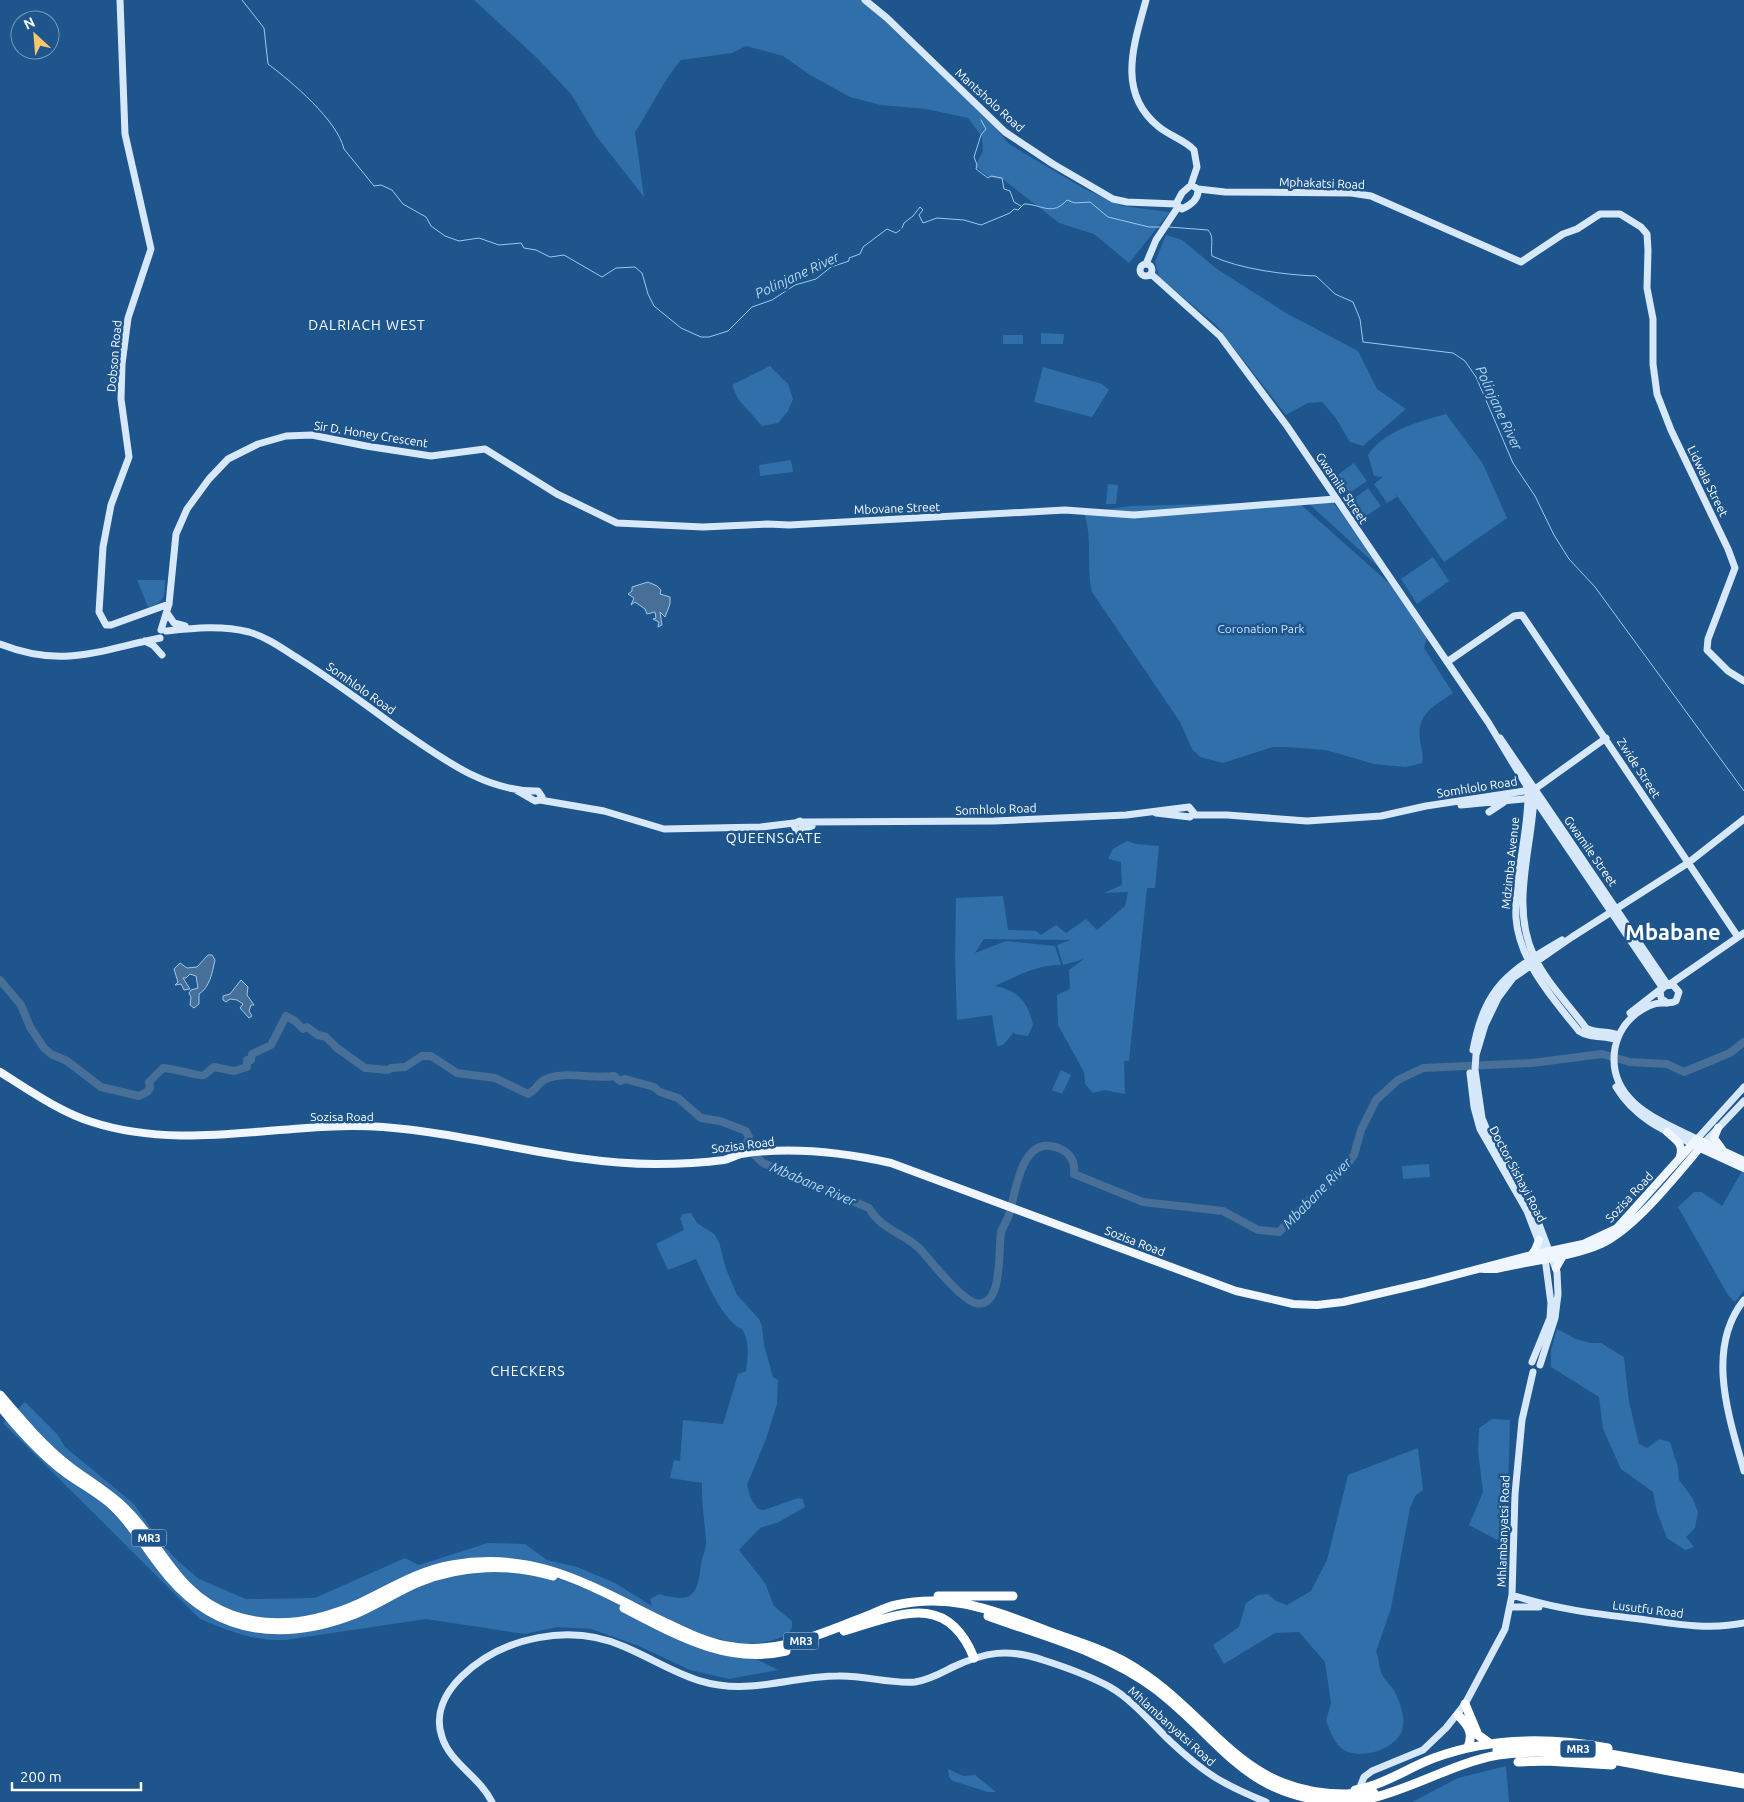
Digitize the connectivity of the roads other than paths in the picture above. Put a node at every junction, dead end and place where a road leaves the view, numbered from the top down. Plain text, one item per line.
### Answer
1 (120, 0) edge
2 (865, 0) edge
3 (1146, 0) edge
4 (1195, 187) junction
5 (1114, 199) junction
6 (1162, 202) junction
7 (1177, 203) junction
8 (1166, 223) junction
9 (1521, 262) joint
10 (479, 448) joint
11 (1335, 499) junction
12 (169, 604) junction
13 (166, 615) junction
14 (189, 628) junction
15 (163, 633) junction
16 (145, 641) junction
17 (0, 644) edge
18 (131, 644) junction
19 (162, 656) dead end
20 (1446, 662) junction
21 (1744, 681) edge
22 (1606, 738) junction
23 (1532, 789) junction
24 (1508, 798) junction
25 (1533, 801) junction
26 (1489, 812) dead end
27 (1744, 820) edge
28 (1688, 863) junction
29 (1614, 910) junction
30 (1741, 935) edge
31 (1532, 961) junction
32 (1690, 970) junction
33 (1665, 986) junction
34 (1679, 992) junction
35 (1667, 1003) junction
36 (1616, 1037) junction
37 (1612, 1064) junction
38 (1473, 1071) junction
39 (0, 1072) edge
40 (1744, 1087) edge
41 (1744, 1101) edge
42 (1718, 1128) junction
43 (1667, 1132) junction
44 (1698, 1143) junction
45 (1724, 1152) junction
46 (1716, 1156) junction
47 (1691, 1158) junction
48 (1678, 1160) junction
49 (1744, 1161) edge
50 (1744, 1168) edge
51 (1531, 1203) junction
52 (1527, 1211) junction
53 (1543, 1241) junction
54 (1551, 1255) junction
55 (1533, 1257) junction
56 (1556, 1268) junction
57 (1744, 1300) edge
58 (1532, 1362) junction
59 (1540, 1365) junction
60 (1533, 1372) junction
61 (0, 1395) edge
62 (0, 1406) edge
63 (1744, 1471) edge
64 (1512, 1595) junction
65 (1013, 1596) dead end
66 (893, 1605) junction
67 (1549, 1607) junction
68 (1510, 1608) junction
69 (338, 1616) junction
70 (325, 1620) junction
71 (1744, 1623) edge
72 (844, 1631) junction
73 (974, 1658) junction
74 (1465, 1704) junction
75 (1458, 1715) junction
76 (1489, 1743) junction
77 (1468, 1747) junction
78 (1237, 1760) junction
79 (1521, 1764) dead end
80 (1663, 1766) junction
81 (1744, 1778) edge
82 (1418, 1781) junction
83 (1744, 1784) edge
84 (1312, 1792) junction
85 (492, 1802) edge
86 (1266, 1802) edge
87 (1354, 1802) edge

1 - 12 main road, Dobson Road
2 - 5 main road, Mantsholo Road
3 - 4 main road
4 - 7 main road
4 - 7 main road
4 - 9 main road, Mphakatsi Road
5 - 6 main road, Mantsholo Road
5 - 7 main road, Mantsholo Road
6 - 7 main road, Mantsholo Road
6 - 8 main road
7 - 8 main road
8 - 11 main road, Gwamile Street
9 - 21 main road, Lidwala Street
10 - 11 main road, Mbovane Street
10 - 12 main road, Sir D. Honey Crescent
11 - 20 main road, Gwamile Street
12 - 13 main road, Sir D. Honey Crescent
13 - 14 main road
13 - 15 main road, Sir D. Honey Crescent
14 - 15 main road, Somhlolo Road
14 - 24 main road, Somhlolo Road
15 - 16 main road, Somhlolo Road
15 - 18 main road, Somhlolo Road
16 - 18 main road, Somhlolo Road
16 - 19 main road
17 - 18 main road, Somhlolo Road
20 - 22 main road, Zwide Street
20 - 23 main road, Gwamile Street
22 - 23 main road
22 - 28 main road, Zwide Street
23 - 24 main road, Somhlolo Road
23 - 25 main road, Mdzimba Avenue
23 - 29 main road, Gwamile Street
24 - 25 main road, Somhlolo Road
24 - 26 main road
25 - 29 main road, Gwamile Street
25 - 31 main road, Mdzimba Avenue
27 - 28 main road, Doctor Sishayi Road
28 - 29 main road, Doctor Sishayi Road
28 - 30 main road, Zwide Street
29 - 31 main road, Doctor Sishayi Road
29 - 33 main road, Gwamile Street
30 - 32 main road
31 - 36 main road, Mdzimba Avenue
31 - 38 main road, Doctor Sishayi Road
32 - 33 main road
32 - 34 main road
33 - 34 main road
33 - 35 main road
33 - 36 main road
34 - 35 main road
35 - 36 main road
36 - 37 main road
37 - 43 main road
37 - 44 main road
38 - 51 main road, Doctor Sishayi Road
38 - 52 main road, Doctor Sishayi Road
39 - 55 main road, Sozisa Road
40 - 44 main road
41 - 42 main road
42 - 44 main road
42 - 45 main road
43 - 44 main road
43 - 48 main road
44 - 45 main road
44 - 46 main road
44 - 47 main road, Sozisa Road
44 - 48 main road, Sozisa Road
45 - 49 main road
46 - 47 main road
46 - 50 main road
47 - 54 main road, Sozisa Road
48 - 54 main road, Sozisa Road
51 - 52 main road
51 - 53 main road, Doctor Sishayi Road
52 - 53 main road, Doctor Sishayi Road
53 - 54 main road
53 - 54 main road, Doctor Sishayi Road
53 - 55 main road
54 - 55 main road, Sozisa Road
54 - 55 main road
54 - 56 main road
54 - 56 main road
54 - 58 main road
56 - 59 main road
57 - 63 main road
58 - 59 main road
58 - 60 main road
59 - 60 main road
60 - 64 main road, Mhlambanyatsi Road
61 - 70 highway, MR3
62 - 70 highway, MR3
64 - 67 main road, Lusutfu Road
64 - 68 main road, Mhlambanyatsi Road
65 - 66 highway
66 - 69 highway, MR3
66 - 78 highway, MR3
67 - 68 main road, Lusutfu Road
67 - 71 main road, Lusutfu Road
68 - 74 main road, Mhlambanyatsi Road
69 - 70 highway, MR3
69 - 72 highway, MR3
72 - 73 highway
72 - 78 highway, MR3
73 - 85 main road, Mhlambanyatsi Road
73 - 86 main road, Mhlambanyatsi Road
74 - 75 main road, Mhlambanyatsi Road
74 - 76 highway
75 - 77 highway
75 - 87 main road, Mhlambanyatsi Road
76 - 77 highway
76 - 80 highway
77 - 84 highway, bridge
78 - 82 highway, MR3, bridge
78 - 84 highway, MR3
79 - 80 highway
80 - 81 highway, MR3
80 - 82 highway, MR3
80 - 83 highway, MR3
82 - 84 highway, MR3, bridge

